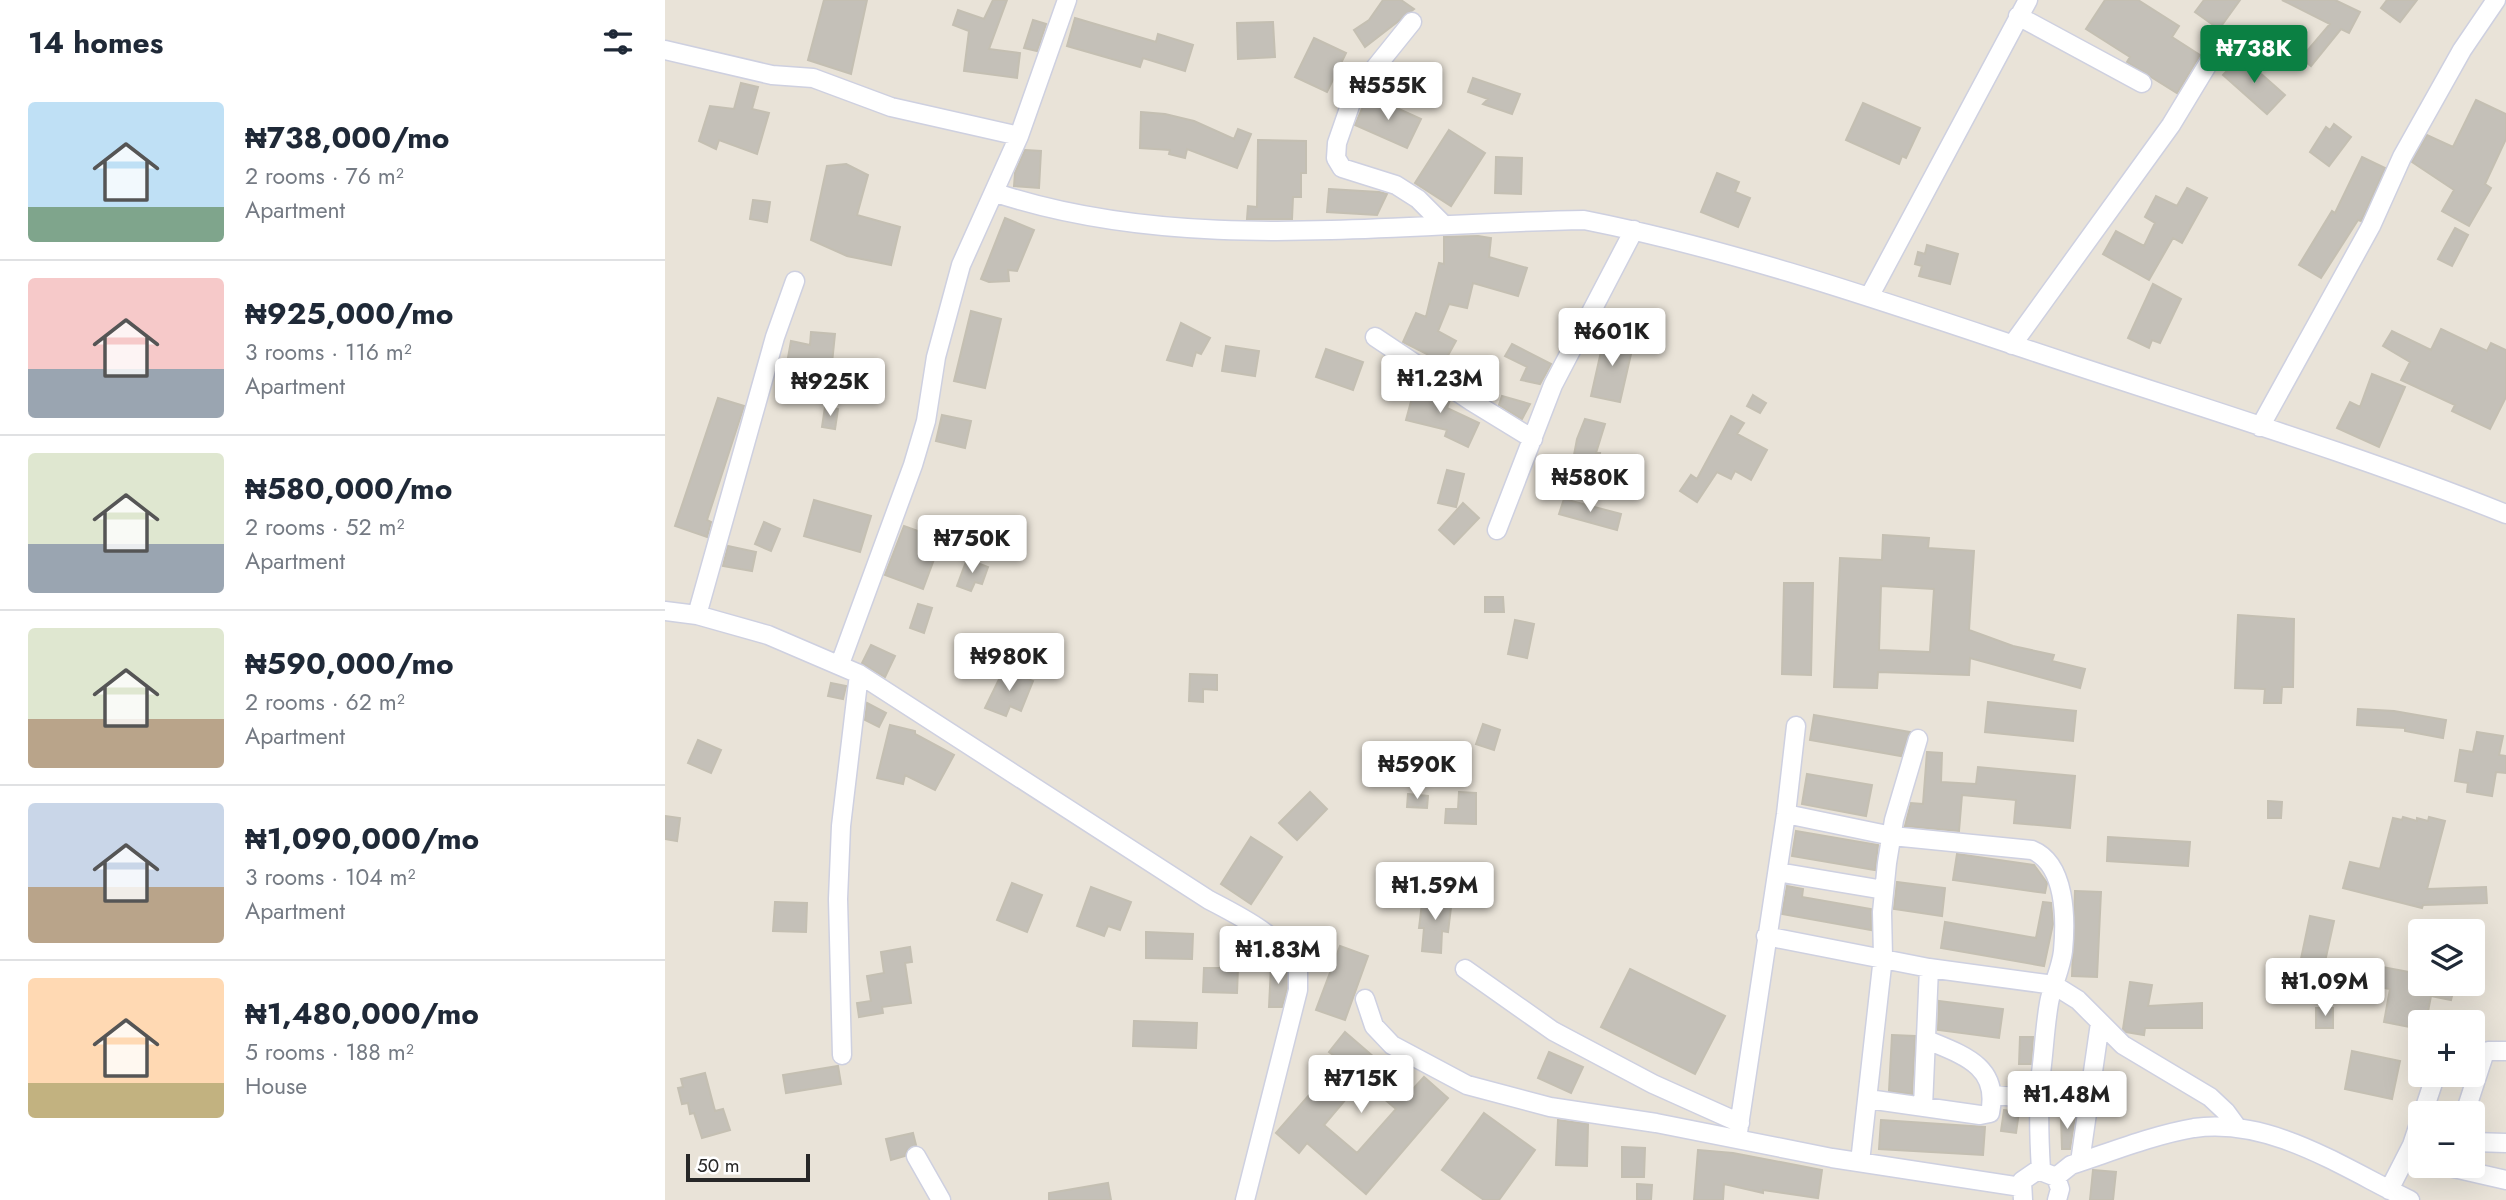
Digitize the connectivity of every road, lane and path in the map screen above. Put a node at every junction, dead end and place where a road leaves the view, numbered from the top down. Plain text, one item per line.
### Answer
1 (1067, 0) edge
2 (2028, 0) edge
3 (2496, 0) edge
4 (2018, 16) junction
5 (1412, 22) dead end
6 (665, 50) edge
7 (2217, 50) dead end
8 (2142, 83) dead end
9 (1019, 136) junction
10 (996, 192) junction
11 (1442, 223) junction
12 (1633, 230) junction
13 (795, 281) dead end
14 (1869, 297) junction
15 (1375, 337) dead end
16 (2012, 345) junction
17 (2260, 427) junction
18 (1533, 439) junction
19 (2506, 514) edge
20 (1497, 530) dead end
21 (665, 611) edge
22 (697, 615) junction
23 (840, 664) junction
24 (859, 674) junction
25 (1796, 726) dead end
26 (1918, 739) dead end
27 (1786, 814) junction
28 (1892, 835) junction
29 (1778, 872) junction
30 (1884, 890) junction
31 (1766, 936) junction
32 (1883, 957) junction
33 (1929, 968) junction
34 (1465, 969) dead end
35 (2054, 985) junction
36 (1365, 999) dead end
37 (2100, 1023) junction
38 (1927, 1040) junction
39 (2504, 1047) edge
40 (842, 1055) dead end
41 (1994, 1095) junction
42 (1868, 1099) junction
43 (2039, 1099) junction
44 (2469, 1101) edge
45 (1923, 1107) junction
46 (2237, 1127) junction
47 (1738, 1131) junction
48 (2485, 1142) edge
49 (2506, 1143) edge
50 (916, 1156) dead end
51 (2408, 1159) edge
52 (1860, 1162) junction
53 (2080, 1162) junction
54 (2485, 1173) edge
55 (2048, 1174) junction
56 (2505, 1176) edge
57 (2389, 1190) junction
58 (2022, 1194) edge
59 (941, 1200) edge
60 (1245, 1200) edge
61 (2057, 1200) edge
62 (2410, 1200) edge

1 - 9 street
2 - 4 street
3 - 17 street
4 - 8 street
4 - 14 street
5 - 11 street
6 - 9 street
7 - 16 street
9 - 10 street
10 - 11 street
10 - 23 street
11 - 12 street
12 - 14 street
12 - 18 street
13 - 22 street
14 - 16 street
15 - 18 street
16 - 17 street
17 - 19 street
18 - 20 street
21 - 22 street
22 - 23 street
23 - 24 street
24 - 40 street
24 - 60 street
25 - 27 street
26 - 28 street
27 - 28 street
27 - 29 street
28 - 30 street
28 - 35 street
29 - 30 street
29 - 31 street
30 - 32 street
31 - 32 street
31 - 47 street
32 - 33 street
32 - 42 street
33 - 35 street
33 - 38 street
34 - 47 street
35 - 37 street
35 - 43 street
36 - 47 street
37 - 46 street
37 - 53 street
38 - 41 street
38 - 45 street
39 - 44 street
41 - 43 street
41 - 45 street
42 - 45 street
42 - 52 street
43 - 55 street
46 - 53 street
46 - 57 street
47 - 52 street
48 - 49 street
50 - 59 street
51 - 57 street
52 - 58 street
53 - 55 street
54 - 56 street
55 - 58 street
55 - 61 street
57 - 62 street

